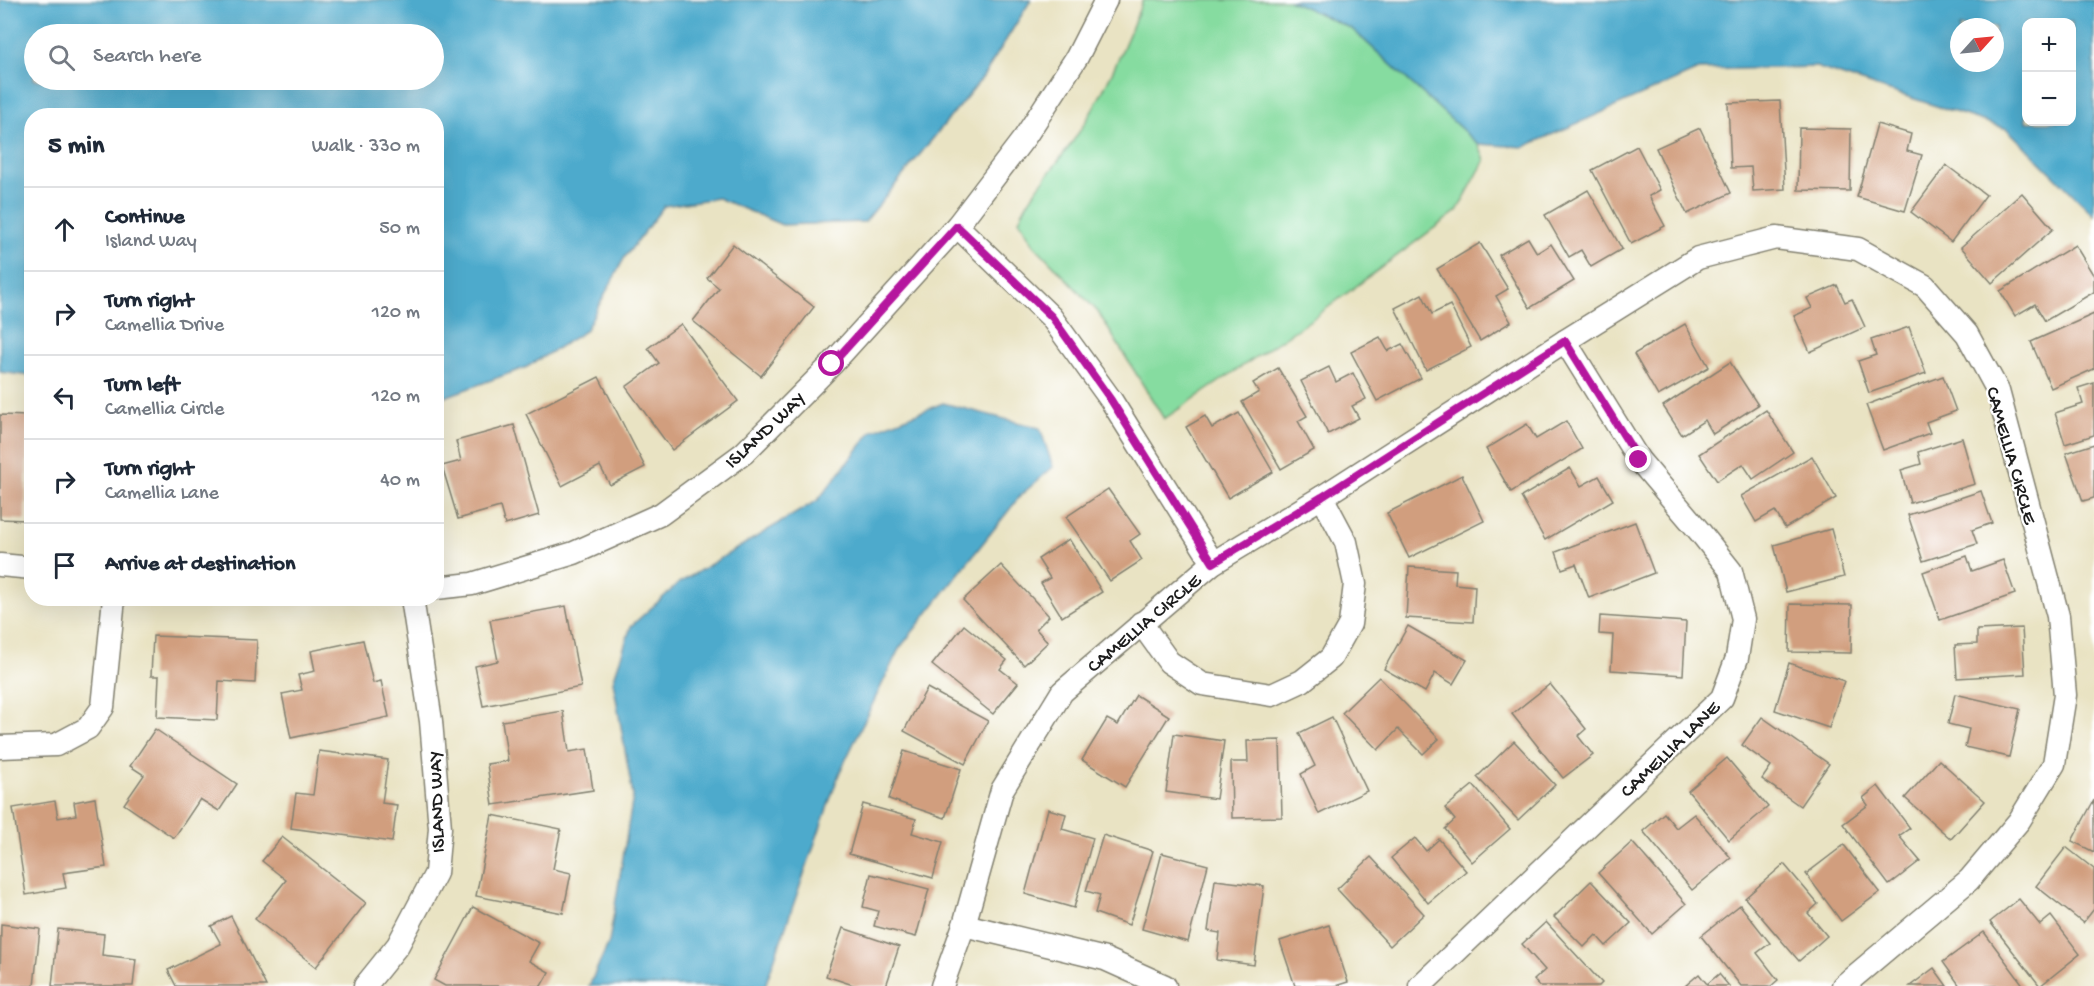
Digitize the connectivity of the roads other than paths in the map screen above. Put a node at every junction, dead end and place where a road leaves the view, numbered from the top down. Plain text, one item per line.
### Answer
1 (1106, 0) edge
2 (957, 226) junction
3 (1565, 341) junction
4 (1322, 497) junction
5 (1213, 563) junction
6 (0, 565) edge
7 (24, 567) edge
8 (444, 587) edge
9 (113, 606) edge
10 (412, 606) edge
11 (1141, 623) junction
12 (0, 747) edge
13 (964, 925) junction
14 (365, 986) edge
15 (942, 986) edge
16 (1165, 986) edge
17 (1420, 986) edge
18 (1843, 986) edge

1 - 2 street, ISLAND WAY
2 - 5 street
2 - 8 street, ISLAND WAY
3 - 4 street, CAMELLIA CIRCLE
3 - 17 street, CAMELLIA LANE
3 - 18 street, CAMELLIA CIRCLE
4 - 5 street, CAMELLIA CIRCLE
4 - 11 street
5 - 11 street, CAMELLIA CIRCLE
6 - 7 street
9 - 12 street
10 - 14 street, ISLAND WAY
11 - 13 street, CAMELLIA CIRCLE
13 - 15 street, CAMELLIA CIRCLE
13 - 16 street

